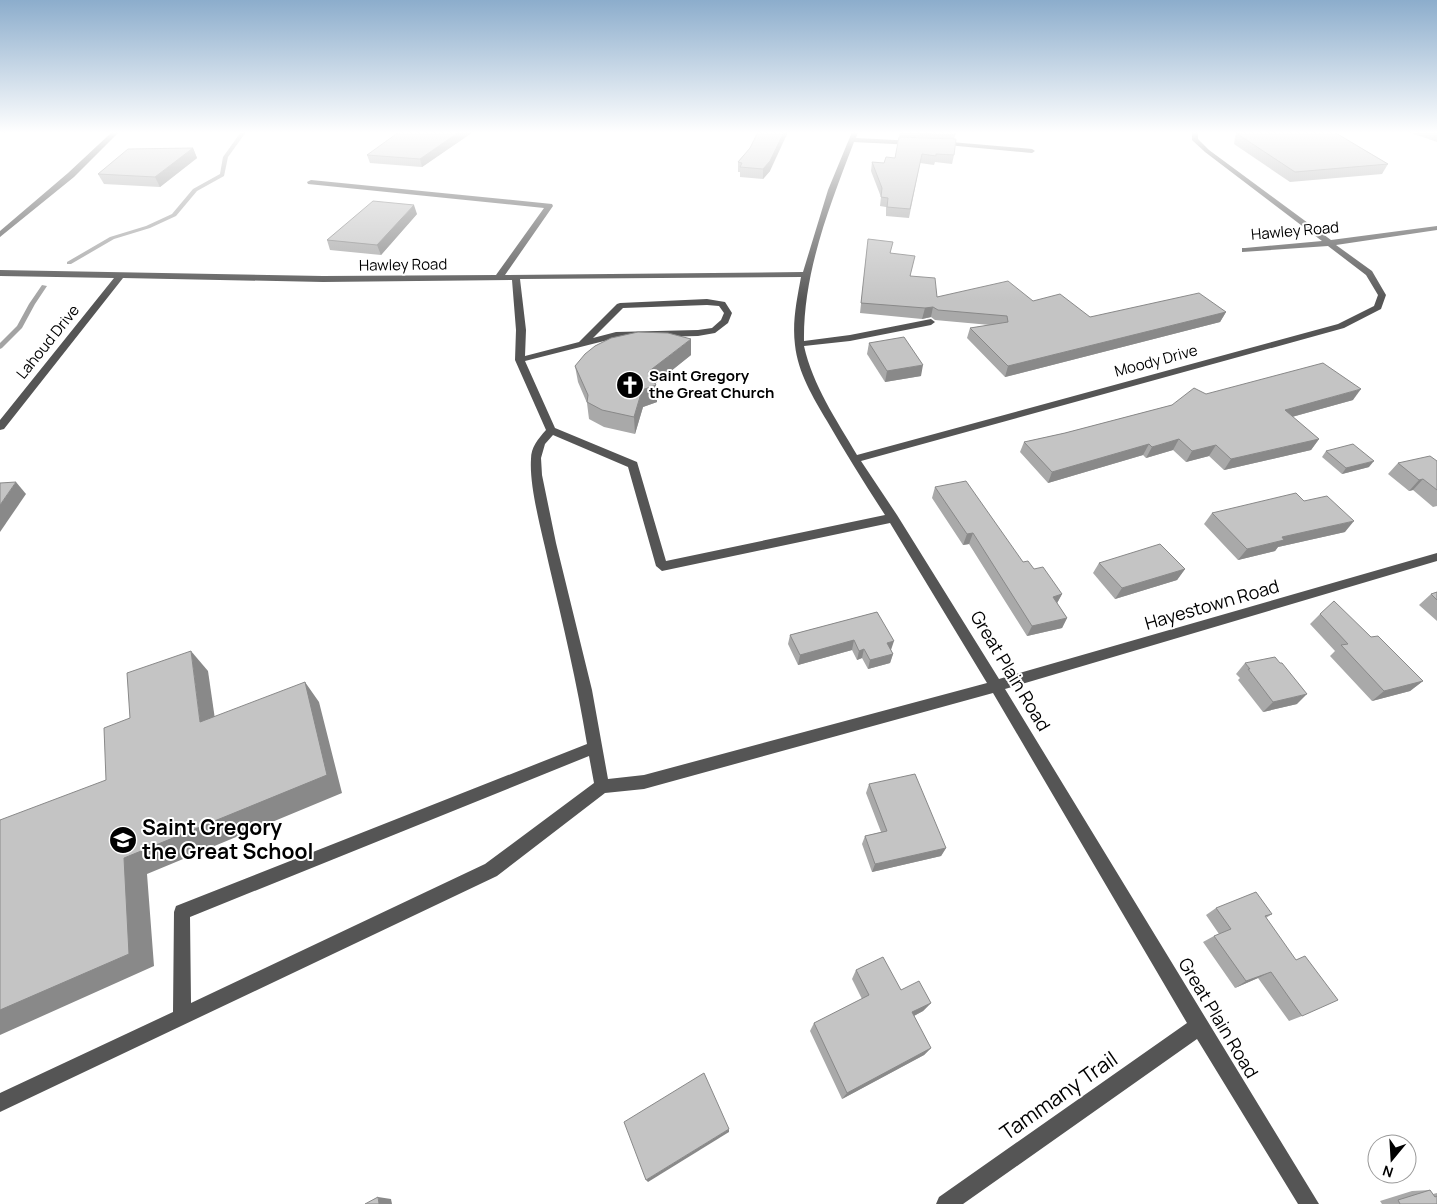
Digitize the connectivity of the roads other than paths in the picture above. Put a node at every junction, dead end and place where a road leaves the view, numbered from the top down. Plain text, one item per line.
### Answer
1 (55, 188) edge
2 (372, 188) edge
3 (833, 188) edge
4 (1257, 188) edge
5 (1437, 228) edge
6 (0, 235) edge
7 (1330, 243) junction
8 (1244, 250) dead end
9 (0, 274) edge
10 (806, 274) junction
11 (120, 276) junction
12 (516, 277) junction
13 (499, 278) junction
14 (931, 322) edge
15 (582, 344) junction
16 (799, 344) junction
17 (520, 360) junction
18 (0, 427) edge
19 (551, 430) junction
20 (854, 459) junction
21 (893, 518) junction
22 (1437, 558) edge
23 (996, 686) junction
24 (595, 748) junction
25 (602, 786) junction
26 (182, 1017) junction
27 (1199, 1026) junction
28 (0, 1103) edge
29 (946, 1204) edge
30 (1308, 1204) edge

1 - 6 street
2 - 13 street
3 - 10 street, Great Plain Road
4 - 7 street, Moody Drive
5 - 7 street, Hawley Road
7 - 8 street, Hawley Road
7 - 20 street, Moody Drive
9 - 11 street, Hawley Road
10 - 12 street, Hawley Road
10 - 16 street, Great Plain Road
11 - 13 street, Hawley Road
11 - 18 street, Lahoud Drive
12 - 13 street, Hawley Road
12 - 17 street
14 - 16 street
15 - 15 street
15 - 17 street
16 - 20 street, Great Plain Road
17 - 19 street
19 - 21 street
19 - 24 street
20 - 21 street, Great Plain Road
21 - 23 street, Great Plain Road
22 - 23 street, Hayestown Road
23 - 25 street, Hayestown Road
23 - 27 street, Great Plain Road
24 - 25 street
24 - 26 street
25 - 26 street
26 - 28 street
27 - 29 street, Tammany Trail
27 - 30 street, Great Plain Road

